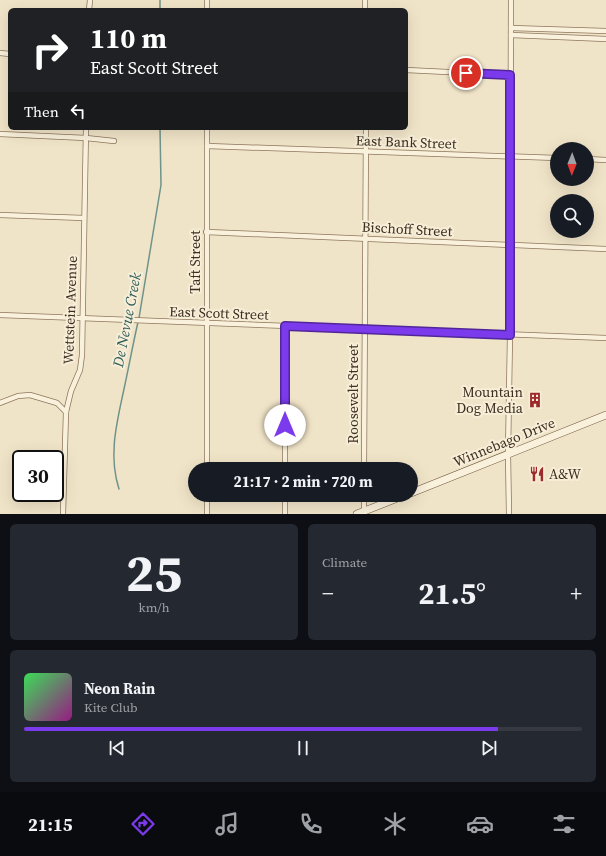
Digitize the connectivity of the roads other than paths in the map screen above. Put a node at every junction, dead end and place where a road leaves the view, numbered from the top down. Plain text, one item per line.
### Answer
1 (511, 0) edge
2 (511, 28) junction
3 (606, 31) edge
4 (511, 35) junction
5 (606, 39) edge
6 (408, 70) edge
7 (510, 75) junction
8 (86, 130) edge
9 (207, 130) edge
10 (366, 130) edge
11 (0, 134) edge
12 (86, 138) junction
13 (114, 141) dead end
14 (207, 146) junction
15 (366, 152) junction
16 (510, 157) junction
17 (550, 158) edge
18 (594, 159) edge
19 (606, 160) edge
20 (0, 215) edge
21 (84, 218) junction
22 (206, 232) junction
23 (365, 238) junction
24 (510, 246) junction
25 (606, 249) edge
26 (0, 315) edge
27 (83, 318) junction
28 (206, 323) junction
29 (285, 326) junction
30 (364, 329) junction
31 (510, 335) junction
32 (606, 338) edge
33 (0, 403) edge
34 (66, 412) junction
35 (606, 415) edge
36 (508, 454) junction
37 (207, 462) edge
38 (285, 462) edge
39 (364, 462) edge
40 (418, 489) edge
41 (207, 502) edge
42 (285, 502) edge
43 (364, 502) edge
44 (387, 502) edge
45 (364, 511) junction
46 (63, 514) edge
47 (207, 514) edge
48 (285, 514) edge
49 (357, 514) edge
50 (509, 514) edge

1 - 2 street
2 - 3 street
2 - 4 street
4 - 5 street
4 - 7 street
6 - 7 street
7 - 16 street
8 - 12 street, Wettstein Avenue
9 - 14 street, Taft Street
10 - 15 street, Roosevelt Street
11 - 12 street
12 - 13 street
12 - 21 street, Wettstein Avenue
14 - 15 street, East Bank Street
14 - 22 street, Taft Street
15 - 16 street, East Bank Street
15 - 23 street, Roosevelt Street
16 - 17 street, East Bank Street
16 - 24 street
18 - 19 street
20 - 21 street
21 - 27 street, Wettstein Avenue
22 - 23 street, Bischoff Street
22 - 28 street, Taft Street
23 - 24 street, Bischoff Street
23 - 30 street, Roosevelt Street
24 - 25 street, Bischoff Street
24 - 31 street
26 - 27 street, East Scott Street
27 - 28 street, East Scott Street
27 - 34 street, Wettstein Avenue
28 - 29 street, East Scott Street
28 - 37 street, Taft Street
29 - 30 street, East Scott Street
29 - 38 street
30 - 31 street, East Scott Street
30 - 39 street, Roosevelt Street
31 - 32 street, East Scott Street
31 - 36 street
33 - 34 street
34 - 46 street, Wettstein Avenue
35 - 36 main road, Winnebago Drive
36 - 40 main road, Winnebago Drive
36 - 50 street
41 - 47 street
42 - 48 street
43 - 45 street
44 - 45 main road
45 - 49 main road

